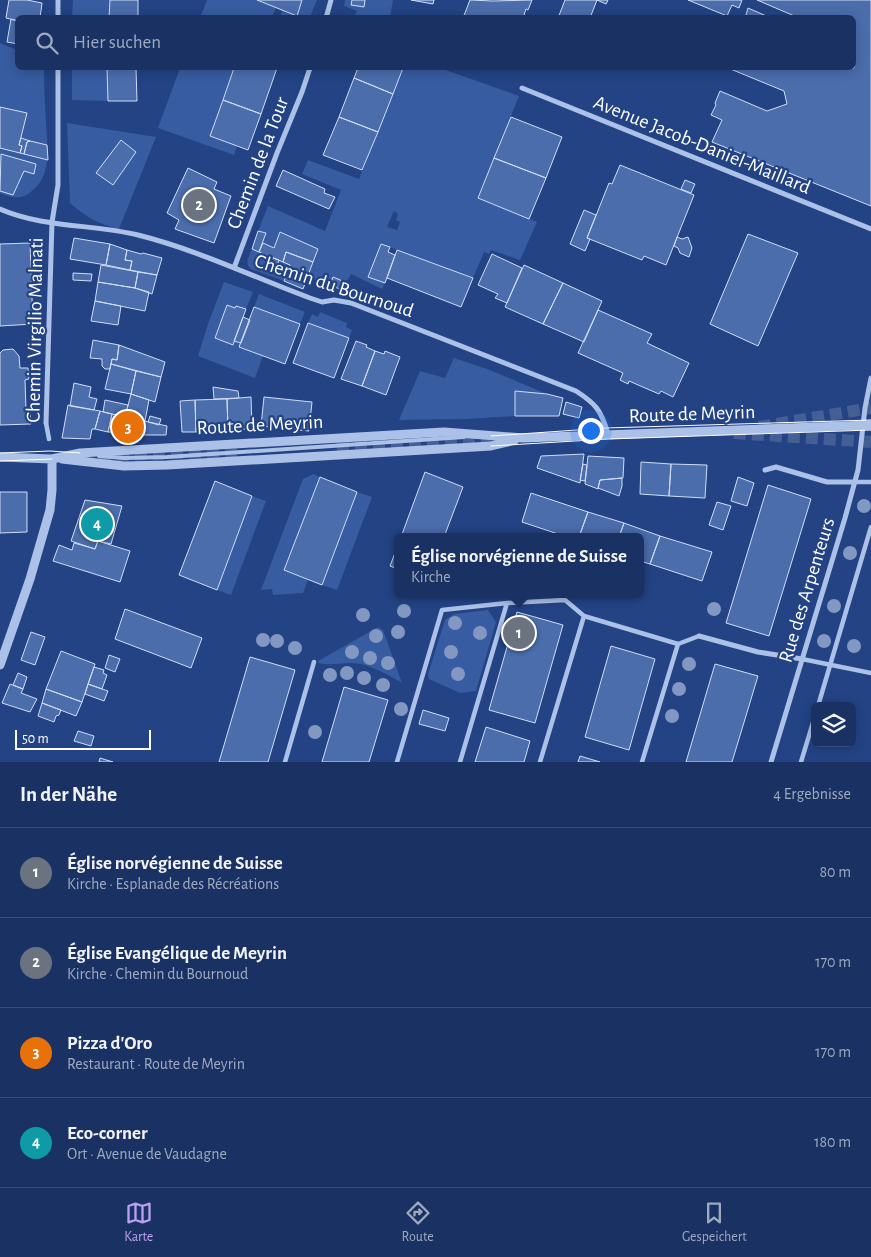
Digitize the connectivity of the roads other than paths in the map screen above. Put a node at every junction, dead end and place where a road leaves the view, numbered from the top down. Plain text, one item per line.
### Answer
1 (58, 0) edge
2 (331, 0) edge
3 (58, 15) edge
4 (327, 15) edge
5 (58, 70) edge
6 (309, 70) edge
7 (522, 88) dead end
8 (0, 209) edge
9 (52, 222) junction
10 (871, 229) edge
11 (234, 268) junction
12 (871, 378) edge
13 (46, 423) joint
14 (867, 425) edge
15 (608, 434) junction
16 (523, 438) junction
17 (49, 440) dead end
18 (0, 457) edge
19 (52, 459) junction
20 (765, 470) dead end
21 (855, 482) junction
22 (871, 482) edge
23 (871, 527) edge
24 (507, 603) junction
25 (584, 616) junction
26 (699, 636) joint
27 (678, 644) junction
28 (802, 659) junction
29 (314, 662) dead end
30 (0, 665) edge
31 (829, 665) junction
32 (871, 673) edge
33 (819, 702) edge
34 (811, 730) edge
35 (285, 762) edge
36 (397, 762) edge
37 (460, 762) edge
38 (540, 762) edge
39 (642, 762) edge
40 (771, 762) edge
41 (802, 762) edge

1 - 3 street
2 - 4 street
5 - 9 street, Chemin Virgilio Malnati
6 - 11 street, Chemin de la Tour
7 - 10 street, Avenue Jacob-Daniel-Maillard
8 - 9 street, Chemin du Bournoud
9 - 11 street, Chemin du Bournoud
9 - 13 street, Chemin Virgilio Malnati
11 - 15 street, Chemin du Bournoud
12 - 14 street
13 - 17 street, Chemin Virgilio Malnati
14 - 15 street, Route de Meyrin
14 - 21 street, Rue des Arpenteurs
15 - 16 street, Route de Meyrin
16 - 19 street, Route de Meyrin
16 - 19 street, Route de Meyrin
18 - 19 street, Route de Meyrin
19 - 30 street
20 - 21 street
21 - 22 street
21 - 28 street, Rue des Arpenteurs
23 - 31 street
24 - 25 street
24 - 36 street
24 - 37 street
25 - 27 street
25 - 38 street
26 - 27 street
26 - 28 street
27 - 39 street
28 - 31 street
28 - 40 street, Rue des Arpenteurs
29 - 35 street
31 - 32 street
31 - 33 street
34 - 41 street

